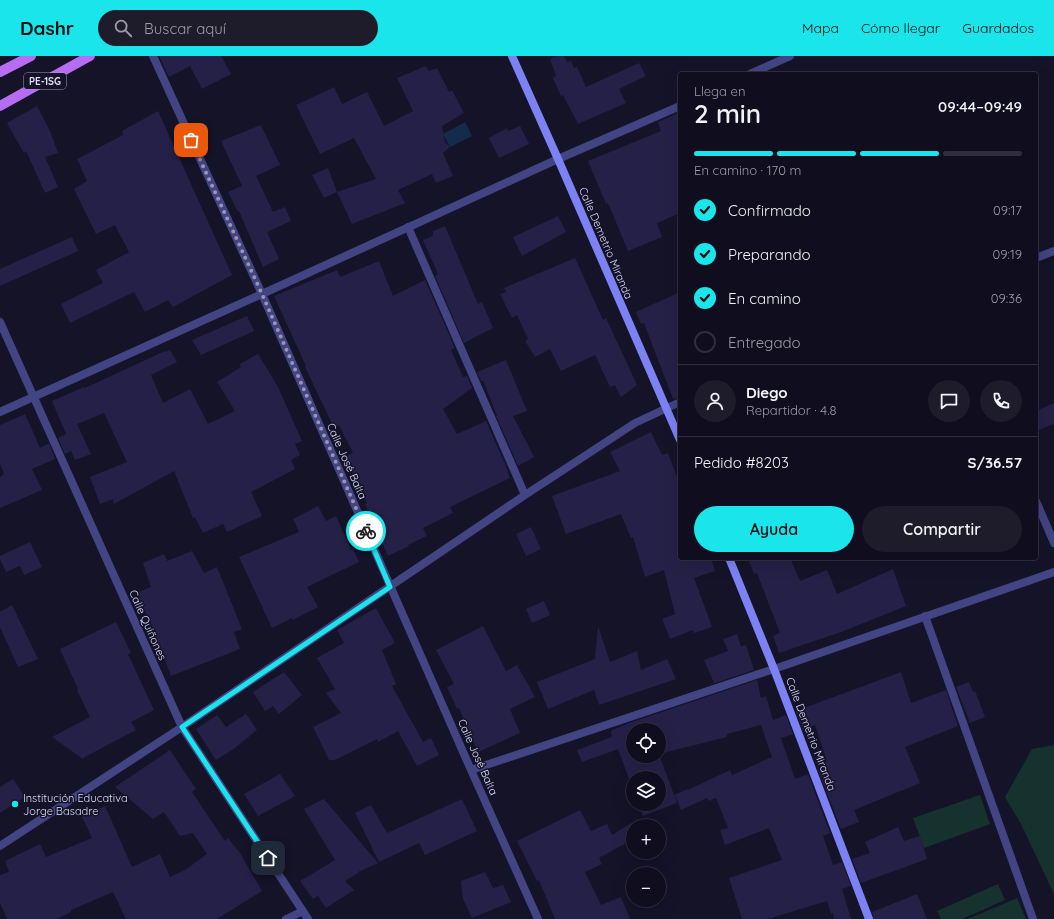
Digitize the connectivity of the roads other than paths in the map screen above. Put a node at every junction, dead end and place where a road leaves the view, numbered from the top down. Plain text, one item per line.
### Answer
1 (31, 56) edge
2 (90, 56) edge
3 (153, 56) edge
4 (512, 56) edge
5 (790, 56) edge
6 (0, 72) edge
7 (754, 72) edge
8 (0, 106) edge
9 (678, 107) edge
10 (558, 159) junction
11 (408, 227) junction
12 (1054, 251) edge
13 (1038, 257) edge
14 (262, 294) junction
15 (0, 322) edge
16 (33, 397) junction
17 (678, 403) edge
18 (667, 407) junction
19 (0, 412) edge
20 (678, 435) edge
21 (525, 494) junction
22 (1038, 506) edge
23 (1054, 543) edge
24 (730, 560) edge
25 (1054, 572) edge
26 (390, 587) junction
27 (925, 616) junction
28 (774, 668) junction
29 (182, 727) junction
30 (471, 770) junction
31 (0, 846) edge
32 (303, 911) junction
33 (286, 919) edge
34 (308, 919) edge
35 (538, 919) edge
36 (869, 919) edge
37 (1033, 919) edge

1 - 6 main road, PE-1SG
2 - 8 main road, PE-1SG
3 - 14 street, Calle José Balta
4 - 10 main road, Calle Demetrio Miranda
5 - 7 street
9 - 10 street
10 - 11 street
10 - 18 main road, Calle Demetrio Miranda
11 - 14 street
11 - 21 street
12 - 13 street
14 - 16 street
14 - 26 street, Calle José Balta
15 - 16 street, Calle Quiñones
16 - 19 street
16 - 29 street, Calle Quiñones
17 - 18 street
18 - 20 main road, Calle Demetrio Miranda
18 - 21 street
21 - 26 street
22 - 23 street
24 - 28 main road, Calle Demetrio Miranda
25 - 27 street
26 - 29 street
26 - 30 street, Calle José Balta
27 - 28 street
27 - 37 street
28 - 30 street
28 - 36 main road, Calle Demetrio Miranda
29 - 31 street
29 - 32 street, Calle Quiñones
30 - 35 street, Calle José Balta
32 - 33 street
32 - 34 street, Calle Quiñones

